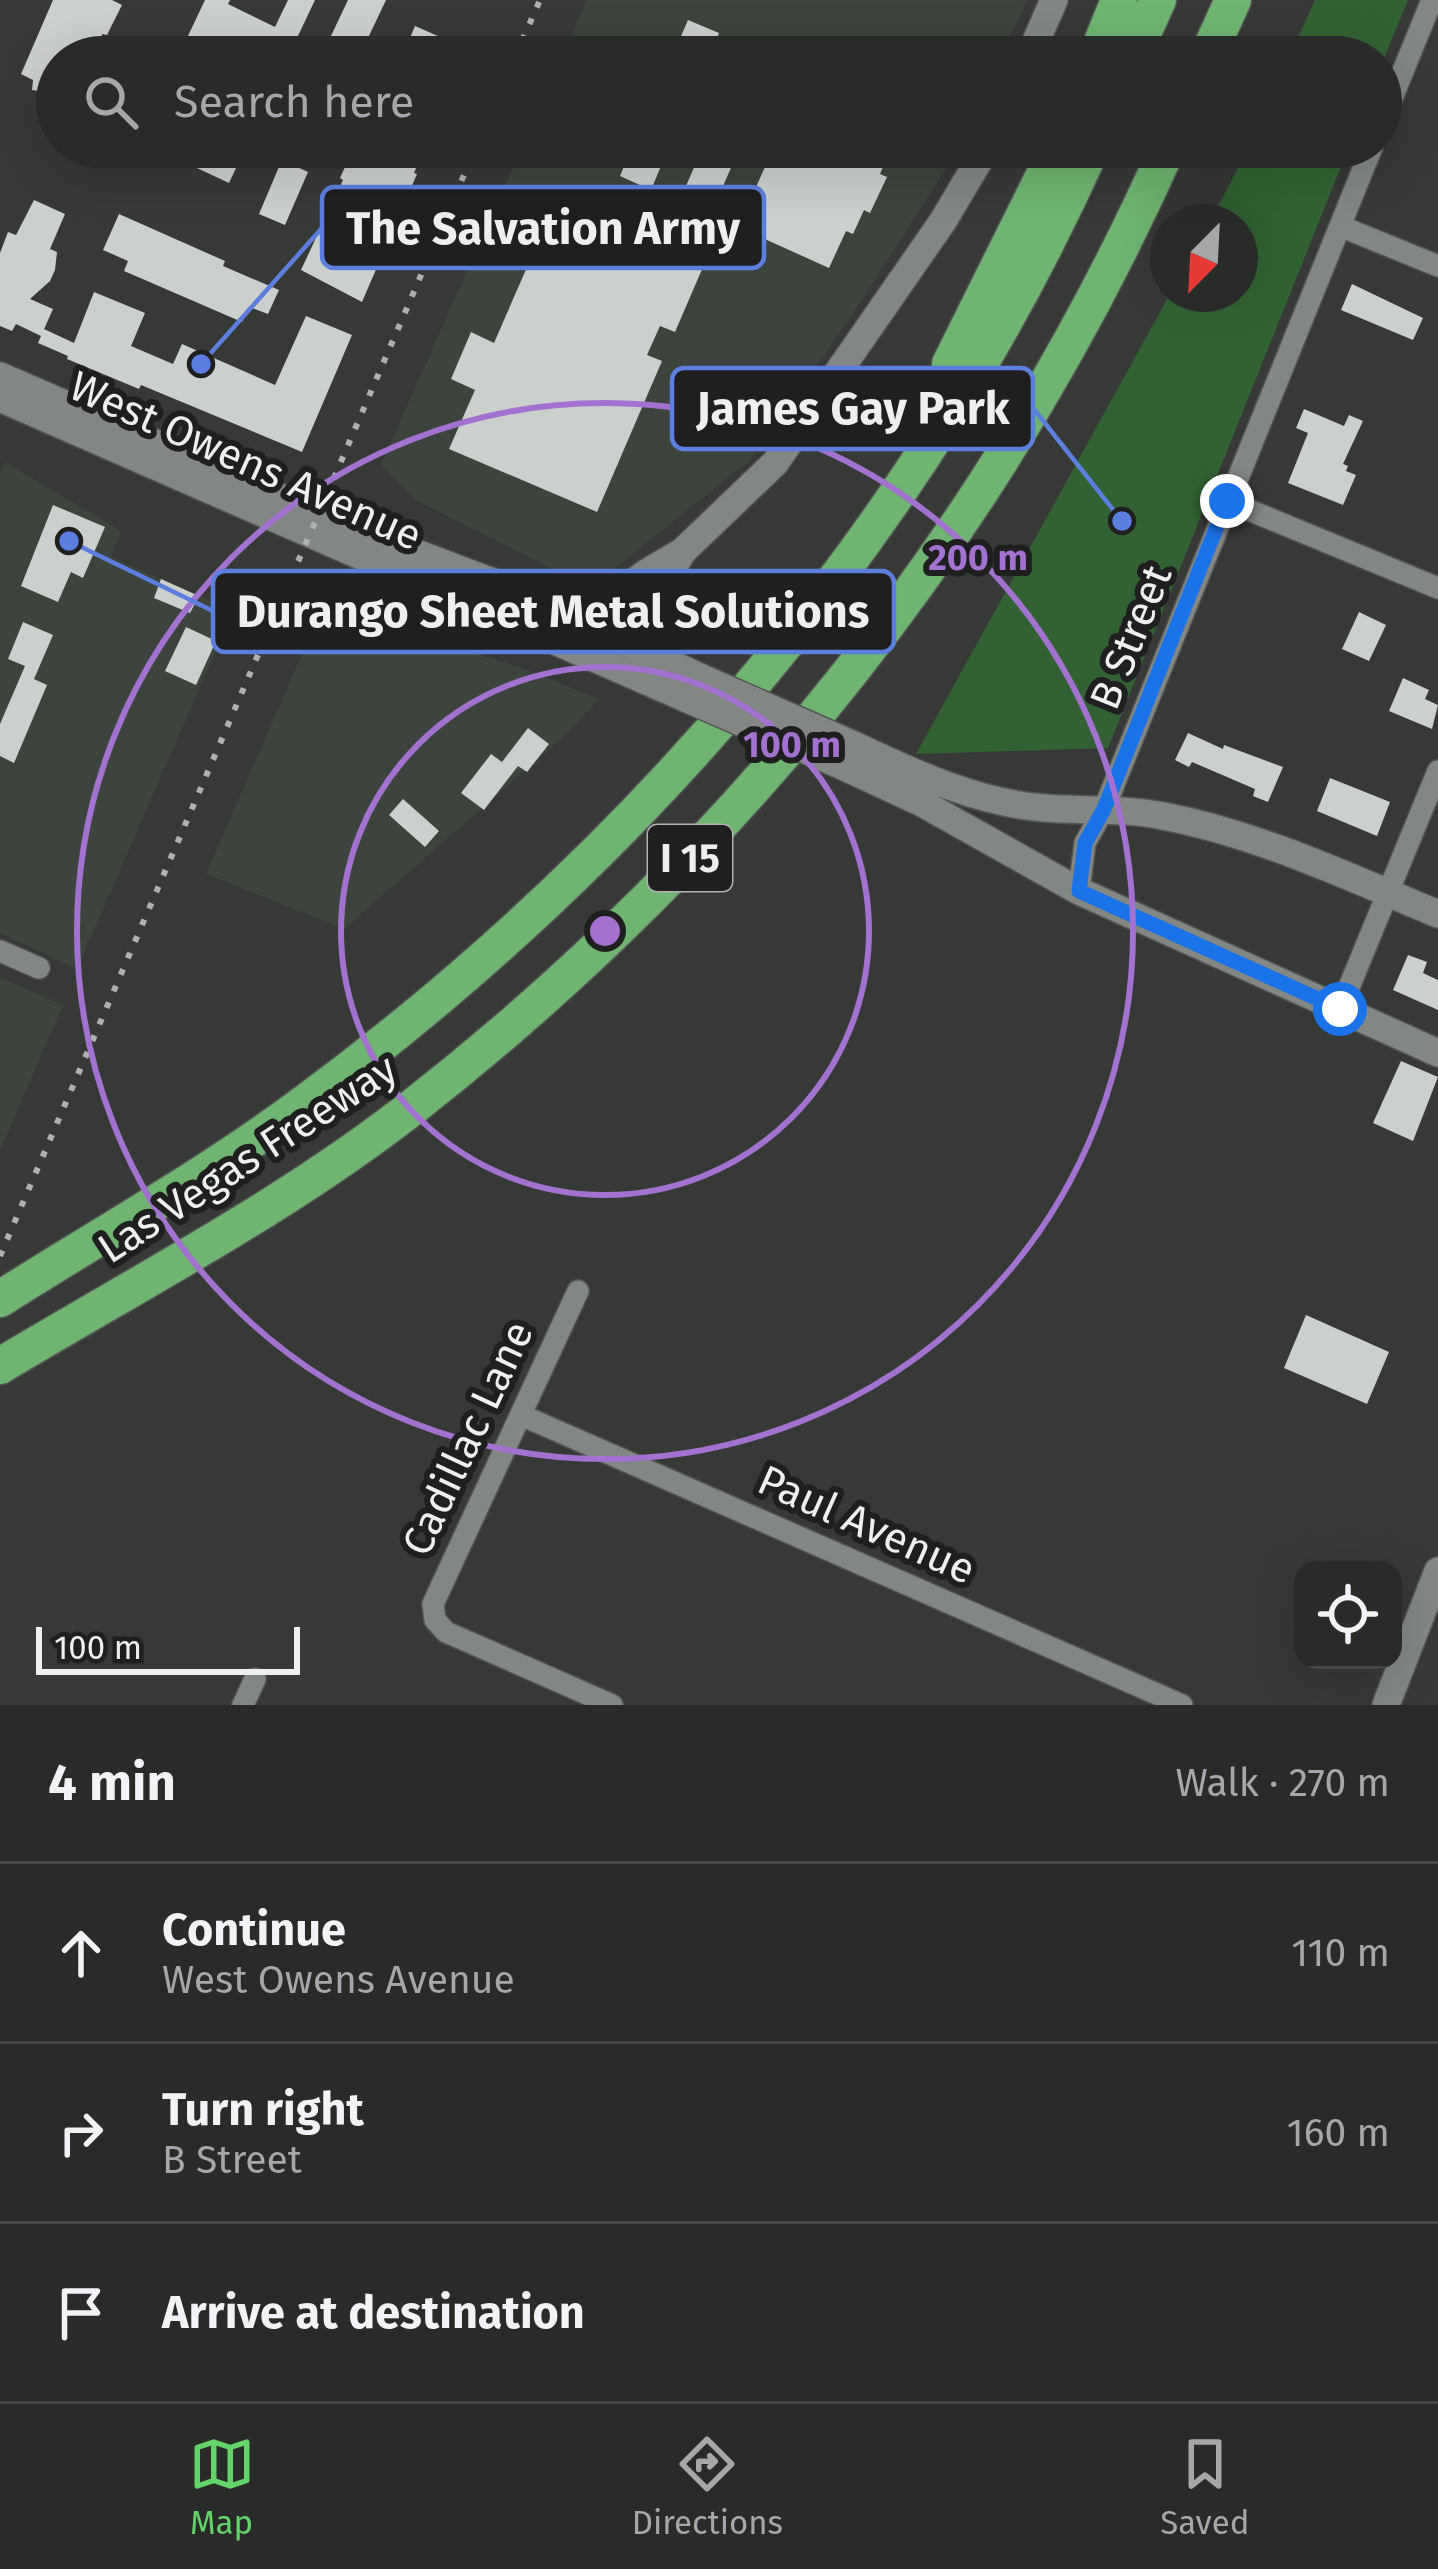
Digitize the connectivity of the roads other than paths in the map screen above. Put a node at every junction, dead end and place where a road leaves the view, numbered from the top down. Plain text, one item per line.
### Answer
1 (1054, 0) edge
2 (1118, 0) edge
3 (1158, 0) edge
4 (1233, 0) edge
5 (1432, 0) edge
6 (1038, 36) edge
7 (1104, 36) edge
8 (1142, 36) edge
9 (1217, 36) edge
10 (1402, 74) edge
11 (974, 168) edge
12 (1048, 168) edge
13 (1081, 168) edge
14 (1157, 168) edge
15 (1363, 168) edge
16 (1340, 226) junction
17 (1438, 266) edge
18 (0, 376) edge
19 (0, 398) edge
20 (1227, 501) junction
21 (682, 553) junction
22 (1438, 587) edge
23 (583, 620) junction
24 (569, 646) junction
25 (667, 664) junction
26 (753, 682) junction
27 (693, 688) junction
28 (846, 754) junction
29 (1438, 771) edge
30 (1104, 809) junction
31 (1079, 891) junction
32 (1388, 893) junction
33 (1438, 914) edge
34 (0, 951) edge
35 (39, 968) dead end
36 (1340, 1009) junction
37 (1438, 1053) edge
38 (578, 1291) dead end
39 (0, 1299) edge
40 (0, 1366) edge
41 (521, 1415) junction
42 (1438, 1571) edge
43 (1431, 1611) edge
44 (255, 1679) dead end
45 (1139, 1696) edge
46 (243, 1705) edge
47 (612, 1705) edge
48 (1182, 1705) edge
49 (1386, 1705) edge

1 - 6 main road
2 - 7 highway
3 - 8 highway
4 - 9 highway
5 - 10 street
11 - 21 main road
12 - 26 highway
13 - 26 highway, Las Vegas Freeway / I 15
14 - 40 highway, Las Vegas Freeway / I 15
15 - 16 street, B Street
16 - 17 street
16 - 20 street, B Street
18 - 23 main road, West Owens Avenue
19 - 24 main road, West Owens Avenue
20 - 22 street
20 - 30 street, B Street
21 - 23 main road
21 - 25 main road
23 - 24 main road
23 - 25 main road, West Owens Avenue
24 - 27 main road, West Owens Avenue
25 - 27 main road, West Owens Avenue
26 - 39 highway, Las Vegas Freeway / I 15
27 - 28 main road, West Owens Avenue, bridge
28 - 30 main road, West Owens Avenue
28 - 31 main road, West Owens Avenue
29 - 32 street
30 - 31 street, B Street
30 - 32 main road, West Owens Avenue
31 - 36 main road, West Owens Avenue
32 - 33 main road, West Owens Avenue
32 - 36 street
34 - 35 street
36 - 37 main road, West Owens Avenue
38 - 41 street, Cadillac Lane
41 - 45 street, Paul Avenue
41 - 47 street, Cadillac Lane
42 - 43 main road
43 - 49 main road
44 - 46 street
45 - 48 street, Paul Avenue

